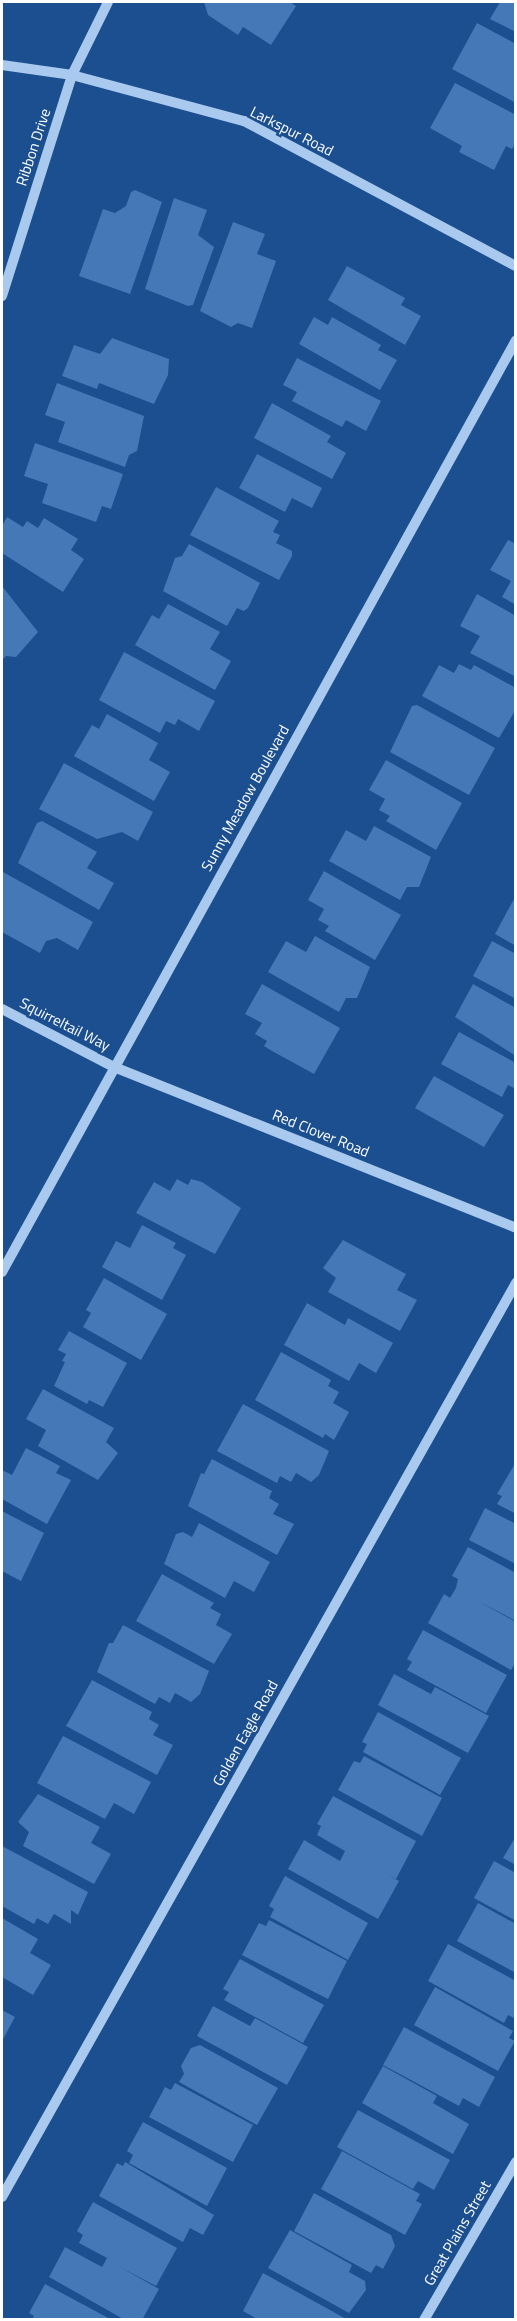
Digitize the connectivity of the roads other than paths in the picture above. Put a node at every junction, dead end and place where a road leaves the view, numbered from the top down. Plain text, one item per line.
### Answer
1 (108, 2) edge
2 (2, 65) edge
3 (72, 75) junction
4 (516, 266) edge
5 (2, 296) edge
6 (516, 340) edge
7 (2, 1009) edge
8 (114, 1067) junction
9 (516, 1228) edge
10 (2, 1272) edge
11 (516, 1283) edge
12 (516, 2162) edge
13 (2, 2197) edge
14 (424, 2319) edge

1 - 3 street, Ribbon Drive
2 - 3 street, Larkspur Road
3 - 4 street, Larkspur Road
3 - 5 street, Ribbon Drive
6 - 8 street, Sunny Meadow Boulevard
7 - 8 street, Squirreltail Way
8 - 9 street, Red Clover Road
8 - 10 street, Sunny Meadow Boulevard
11 - 13 street, Golden Eagle Road
12 - 14 street, Great Plains Street

